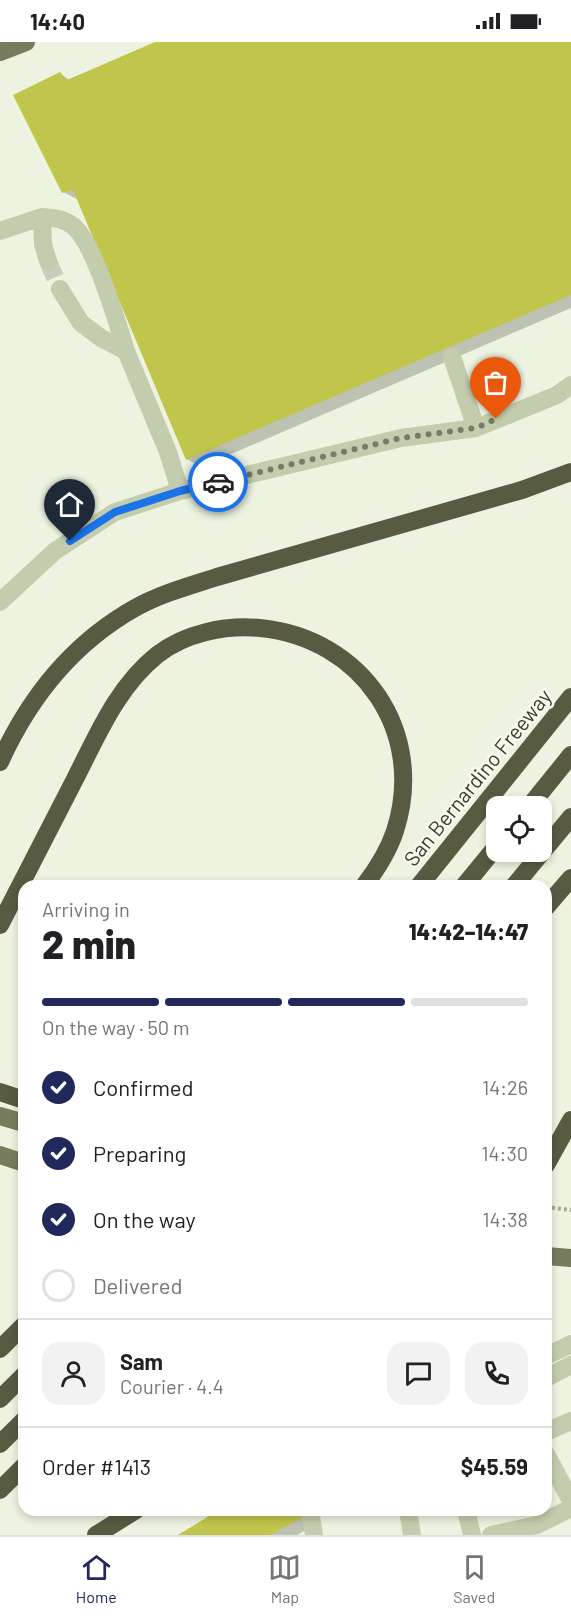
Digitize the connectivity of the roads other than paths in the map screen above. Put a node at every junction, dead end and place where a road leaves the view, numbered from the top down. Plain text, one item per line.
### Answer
1 (26, 42) edge
2 (0, 52) edge
3 (42, 217) junction
4 (0, 231) edge
5 (48, 261) tunnel mouth
6 (60, 289) tunnel mouth
7 (126, 351) junction
8 (452, 357) dead end
9 (571, 385) edge
10 (476, 428) junction
11 (571, 472) edge
12 (180, 491) junction
13 (0, 602) edge
14 (571, 697) edge
15 (571, 755) edge
16 (0, 762) edge
17 (538, 796) edge
18 (571, 817) edge
19 (486, 859) edge
20 (571, 878) edge
21 (23, 880) edge
22 (368, 880) edge
23 (424, 880) edge
24 (469, 880) edge
25 (519, 880) edge
26 (18, 890) edge
27 (552, 900) edge
28 (0, 925) edge
29 (0, 1092) edge
30 (18, 1098) edge
31 (0, 1116) edge
32 (571, 1120) edge
33 (18, 1121) edge
34 (552, 1154) edge
35 (0, 1155) edge
36 (18, 1161) edge
37 (552, 1256) edge
38 (571, 1258) edge
39 (18, 1331) edge
40 (571, 1344) edge
41 (0, 1349) edge
42 (552, 1353) edge
43 (571, 1365) edge
44 (552, 1375) edge
45 (18, 1381) edge
46 (0, 1399) edge
47 (571, 1421) edge
48 (18, 1426) edge
49 (552, 1429) edge
50 (0, 1444) edge
51 (552, 1465) edge
52 (18, 1472) edge
53 (0, 1490) edge
54 (571, 1501) edge
55 (571, 1508) edge
56 (126, 1516) edge
57 (311, 1516) edge
58 (409, 1516) edge
59 (467, 1516) edge
60 (536, 1524) edge
61 (96, 1535) edge
62 (314, 1535) edge
63 (412, 1535) edge
64 (472, 1535) edge
65 (491, 1535) edge

1 - 2 main road
3 - 4 lane
3 - 5 lane
3 - 7 lane
6 - 7 lane
7 - 12 lane
8 - 10 lane
9 - 10 lane
10 - 12 lane
11 - 16 highway
12 - 13 lane
14 - 23 highway, San Bernardino Freeway
15 - 17 highway
18 - 25 highway
19 - 24 highway
20 - 27 highway
21 - 22 highway
26 - 28 highway
29 - 30 highway
31 - 33 main road
32 - 34 highway
35 - 36 main road
37 - 38 main road
39 - 41 highway
40 - 42 lane
43 - 44 lane
45 - 46 highway
47 - 49 lane
48 - 50 highway
51 - 54 lane
52 - 53 highway
55 - 60 lane
56 - 61 highway
57 - 62 lane
58 - 63 lane
59 - 64 lane
60 - 65 lane

